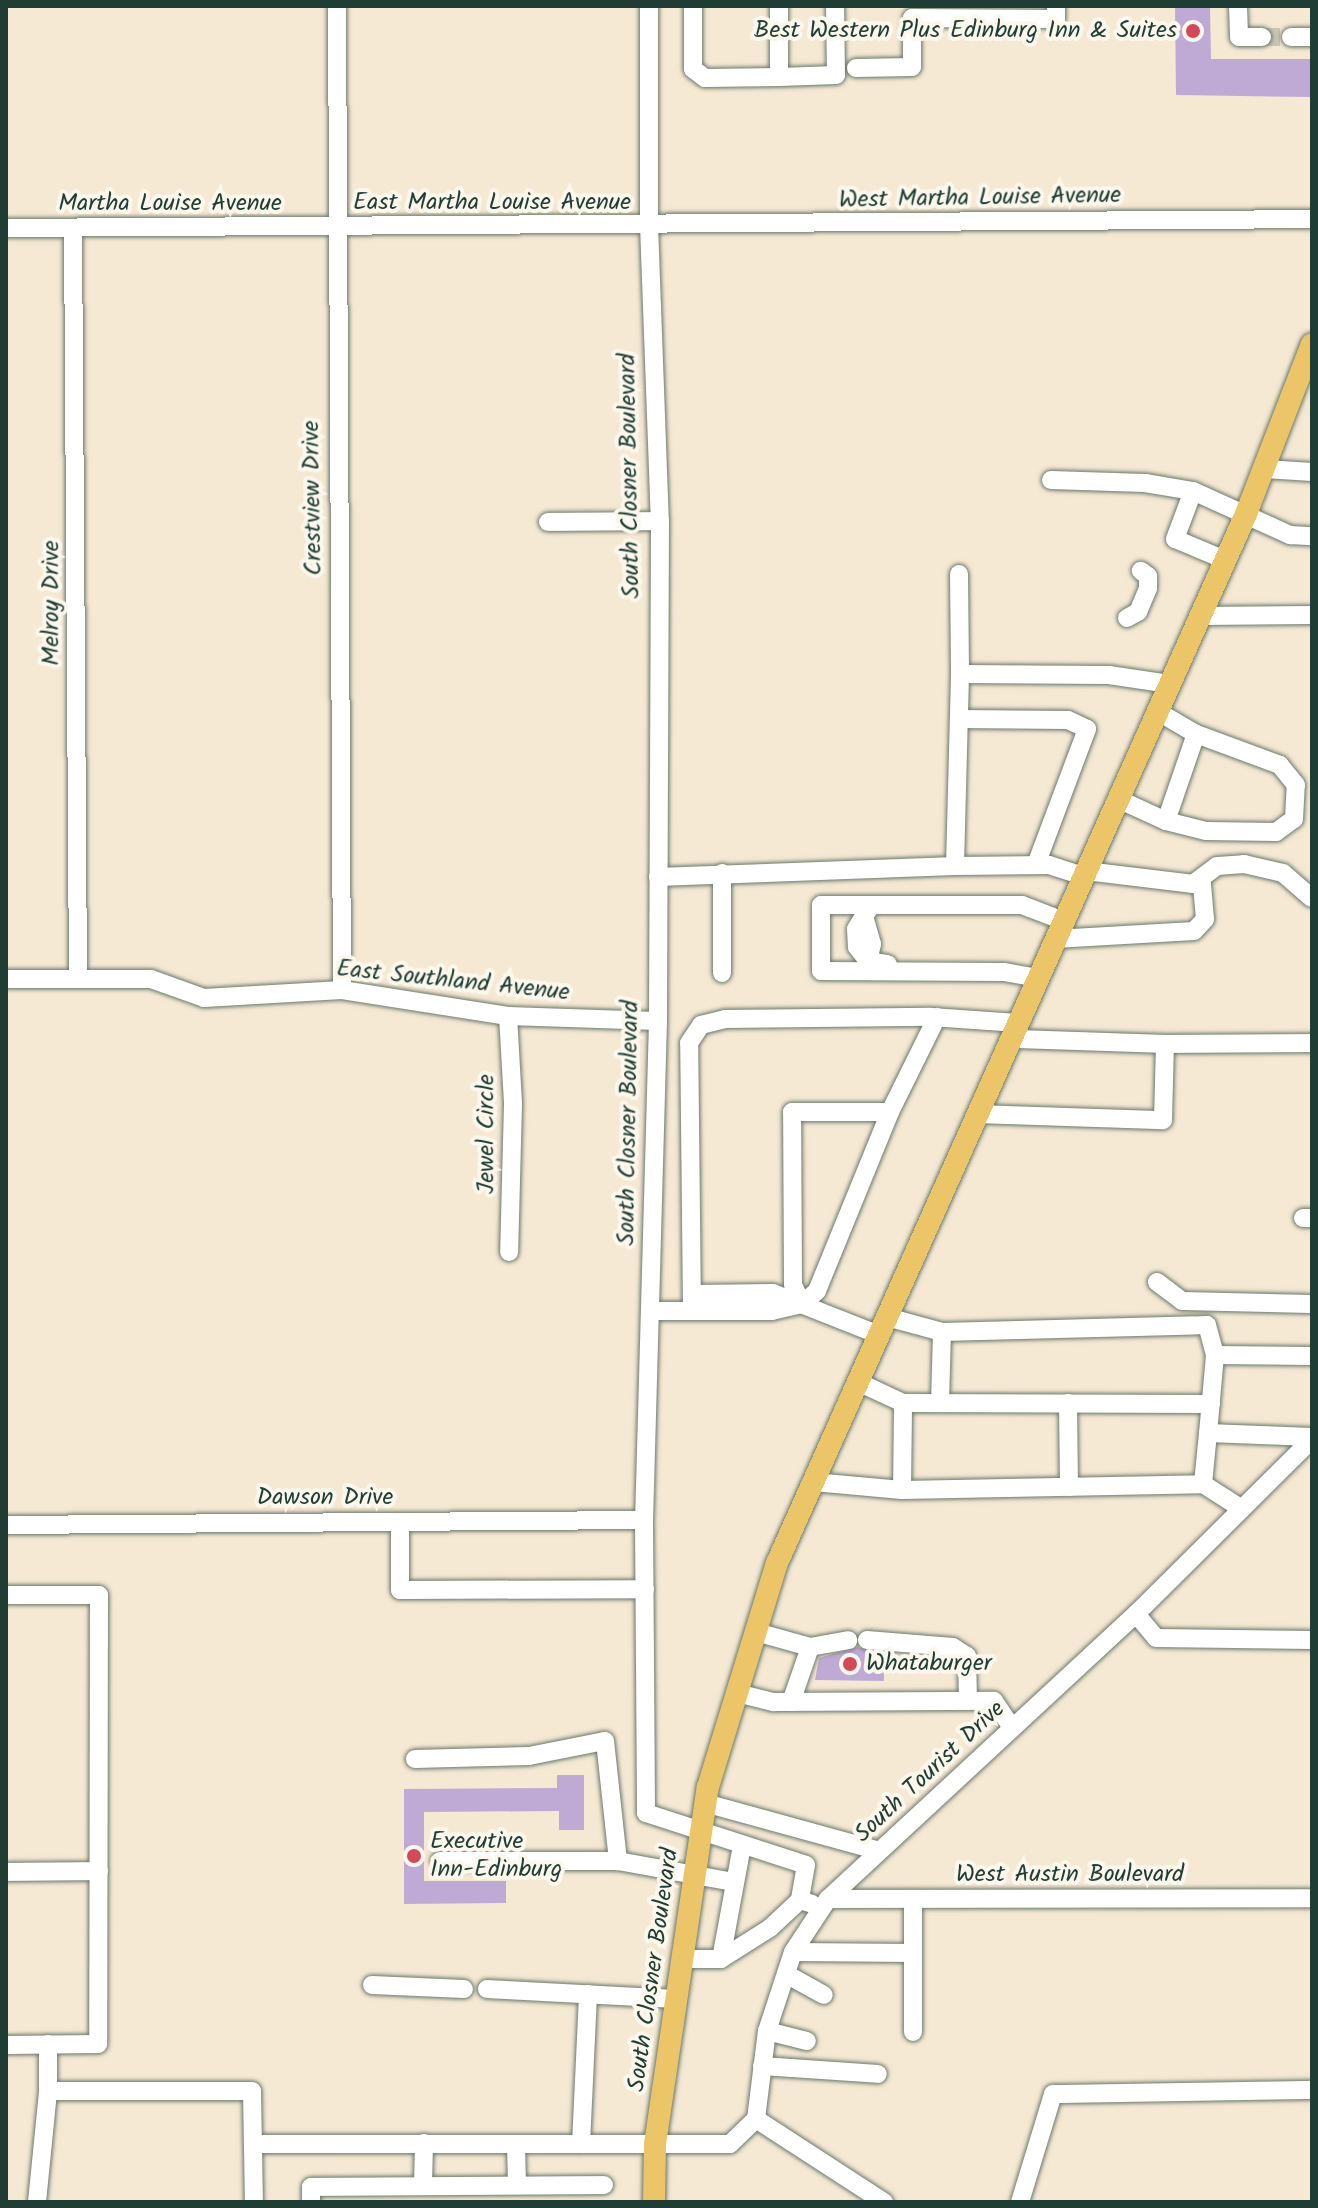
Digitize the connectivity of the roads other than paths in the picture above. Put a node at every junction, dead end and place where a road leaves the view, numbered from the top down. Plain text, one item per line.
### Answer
1 (337, 6) edge
2 (649, 6) edge
3 (693, 6) edge
4 (779, 6) edge
5 (835, 6) edge
6 (1056, 6) edge
7 (1238, 6) edge
8 (912, 12) edge
9 (940, 12) edge
10 (1262, 37) tunnel mouth
11 (1291, 37) tunnel mouth
12 (1312, 37) edge
13 (856, 68) dead end
14 (779, 77) junction
15 (1312, 219) edge
16 (649, 225) junction
17 (6, 228) edge
18 (73, 228) junction
19 (335, 228) junction
20 (1312, 344) edge
21 (1265, 469) junction
22 (1312, 472) edge
23 (1051, 480) dead end
24 (1193, 491) junction
25 (1246, 514) junction
26 (660, 521) junction
27 (548, 522) dead end
28 (1312, 536) edge
29 (1225, 560) junction
30 (1141, 571) dead end
31 (959, 574) dead end
32 (1312, 615) edge
33 (1200, 616) junction
34 (1127, 618) dead end
35 (960, 674) junction
36 (1169, 684) junction
37 (1157, 711) junction
38 (959, 719) junction
39 (1196, 734) junction
40 (1118, 799) junction
41 (1166, 821) junction
42 (1036, 865) junction
43 (955, 866) junction
44 (822, 871) junction
45 (722, 873) junction
46 (1084, 874) junction
47 (658, 877) junction
48 (1193, 884) junction
49 (1312, 898) edge
50 (821, 905) junction
51 (868, 911) junction
52 (1060, 930) junction
53 (973, 971) junction
54 (722, 973) dead end
55 (78, 977) junction
56 (1038, 978) junction
57 (6, 979) edge
58 (342, 990) junction
59 (508, 1016) junction
60 (937, 1017) junction
61 (658, 1021) junction
62 (1015, 1031) junction
63 (1312, 1043) edge
64 (1165, 1044) junction
65 (890, 1112) junction
66 (978, 1114) junction
67 (509, 1252) dead end
68 (1157, 1282) dead end
69 (692, 1303) junction
70 (802, 1304) junction
71 (1312, 1304) edge
72 (650, 1311) junction
73 (883, 1326) junction
74 (942, 1332) junction
75 (1215, 1355) junction
76 (1312, 1356) edge
77 (858, 1382) junction
78 (903, 1403) junction
79 (940, 1403) junction
80 (1068, 1403) junction
81 (1211, 1404) junction
82 (1208, 1433) junction
83 (1312, 1438) edge
84 (814, 1482) junction
85 (1203, 1484) junction
86 (1069, 1487) junction
87 (902, 1490) junction
88 (1242, 1509) junction
89 (644, 1520) junction
90 (400, 1522) junction
91 (6, 1525) edge
92 (645, 1589) junction
93 (6, 1595) edge
94 (1136, 1614) junction
95 (756, 1632) junction
96 (1312, 1640) edge
97 (810, 1647) junction
98 (737, 1693) junction
99 (968, 1701) junction
100 (791, 1702) junction
101 (1012, 1728) junction
102 (415, 1759) dead end
103 (705, 1803) junction
104 (699, 1834) junction
105 (742, 1846) junction
106 (879, 1851) junction
107 (440, 1861) dead end
108 (618, 1861) junction
109 (99, 1871) junction
110 (6, 1872) edge
111 (695, 1878) junction
112 (734, 1882) junction
113 (1312, 1898) edge
114 (913, 1899) junction
115 (800, 1900) junction
116 (825, 1903) junction
117 (793, 1952) junction
118 (913, 1953) junction
119 (682, 1959) junction
120 (721, 1959) junction
121 (786, 1974) junction
122 (372, 1985) dead end
123 (464, 1989) dead end
124 (487, 1989) dead end
125 (588, 1994) junction
126 (824, 1995) dead end
127 (676, 1999) junction
128 (767, 2031) junction
129 (913, 2032) dead end
130 (807, 2041) dead end
131 (48, 2044) junction
132 (6, 2045) edge
133 (762, 2066) junction
134 (878, 2074) dead end
135 (1312, 2090) edge
136 (48, 2091) junction
137 (756, 2119) junction
138 (424, 2143) junction
139 (253, 2144) junction
140 (516, 2144) junction
141 (581, 2144) junction
142 (655, 2144) junction
143 (423, 2185) junction
144 (517, 2185) junction
145 (604, 2185) dead end
146 (37, 2202) edge
147 (254, 2202) edge
148 (311, 2202) edge
149 (654, 2202) edge
150 (884, 2202) edge
151 (1020, 2202) edge

1 - 19 street, Crestview Drive
2 - 16 street, South Closner Boulevard
3 - 14 street
4 - 14 street
5 - 14 street
6 - 9 street
7 - 10 street
8 - 9 street
8 - 13 street
11 - 12 street
15 - 16 street, West Martha Louise Avenue
16 - 19 street, East Martha Louise Avenue
16 - 26 street, South Closner Boulevard
17 - 18 street, Martha Louise Avenue
18 - 19 street, Martha Louise Avenue
18 - 55 street, Melroy Drive
19 - 58 street, Crestview Drive
20 - 21 main road
21 - 22 street
21 - 25 main road
23 - 24 street
24 - 25 street
24 - 29 street
25 - 28 street
25 - 29 main road
26 - 27 street
26 - 47 street, South Closner Boulevard
29 - 33 main road
30 - 34 street
31 - 35 street
32 - 33 street
33 - 36 main road
35 - 36 street
35 - 38 street
36 - 37 main road
37 - 39 street
37 - 40 main road
38 - 42 street
38 - 43 street
39 - 41 street
39 - 41 street
40 - 41 street
40 - 46 main road
42 - 43 street
42 - 46 street
43 - 44 street
44 - 45 street
44 - 50 street
45 - 47 street
45 - 54 street
46 - 48 street
46 - 52 main road
47 - 61 street, South Closner Boulevard
48 - 49 street
48 - 52 street
50 - 51 street
50 - 53 street
51 - 52 street
51 - 53 street
52 - 56 main road
53 - 56 street
55 - 57 street, East Southland Avenue
55 - 58 street, East Southland Avenue
56 - 62 main road
58 - 59 street, East Southland Avenue
59 - 61 street, East Southland Avenue
59 - 67 street, Jewel Circle
60 - 62 street
60 - 65 street
60 - 69 street
61 - 72 street, South Closner Boulevard
62 - 64 street
62 - 66 main road
63 - 64 street
64 - 66 street
65 - 70 street
65 - 70 street
66 - 73 main road
68 - 71 street
69 - 70 street
69 - 72 street
70 - 73 street
72 - 89 street, South Closner Boulevard
73 - 74 street
73 - 77 main road
74 - 75 street
74 - 79 street
75 - 76 street
75 - 81 street
77 - 78 street
77 - 84 main road
78 - 79 street
78 - 87 street
79 - 80 street
80 - 81 street
80 - 86 street
81 - 82 street
82 - 83 street
82 - 85 street
83 - 88 street, South Tourist Drive
84 - 87 street
84 - 95 main road
85 - 86 street
85 - 88 street
86 - 87 street
88 - 94 street, South Tourist Drive
89 - 90 street, Dawson Drive
89 - 92 street, South Closner Boulevard
90 - 91 street, Dawson Drive
90 - 92 street
92 - 104 street, South Closner Boulevard
93 - 109 street
94 - 96 street
94 - 101 street, South Tourist Drive
95 - 97 street
95 - 98 main road
97 - 99 street
97 - 100 street
98 - 100 street
98 - 103 main road
99 - 100 street
99 - 101 street
101 - 106 street, South Tourist Drive
102 - 108 street
103 - 104 main road
103 - 106 street
104 - 105 street
104 - 111 main road, South Closner Boulevard
105 - 112 street
105 - 115 street
106 - 116 street, South Tourist Drive
107 - 108 street
108 - 111 street
109 - 110 street
109 - 131 street
111 - 112 street
111 - 119 main road, South Closner Boulevard
112 - 120 street
113 - 114 street, West Austin Boulevard
114 - 116 street, West Austin Boulevard
114 - 118 street
115 - 116 street, West Austin Boulevard
115 - 120 street
116 - 117 street, South Tourist Drive
117 - 118 street
117 - 121 street, South Tourist Drive
118 - 129 street
119 - 120 street
119 - 127 main road, South Closner Boulevard
121 - 126 street
121 - 128 street, South Tourist Drive
122 - 123 street
124 - 125 street
125 - 127 street
125 - 141 street
127 - 142 main road, South Closner Boulevard
128 - 130 street
128 - 133 street, South Tourist Drive
131 - 132 street
131 - 136 street
133 - 134 street
133 - 137 street, South Tourist Drive
135 - 151 street
136 - 139 street
136 - 146 street
137 - 142 street
137 - 150 street
138 - 139 street
138 - 140 street
138 - 143 street
139 - 147 street
140 - 141 street
140 - 144 street
141 - 142 street
142 - 149 main road, South Closner Boulevard
143 - 144 street
143 - 148 street
144 - 145 street

